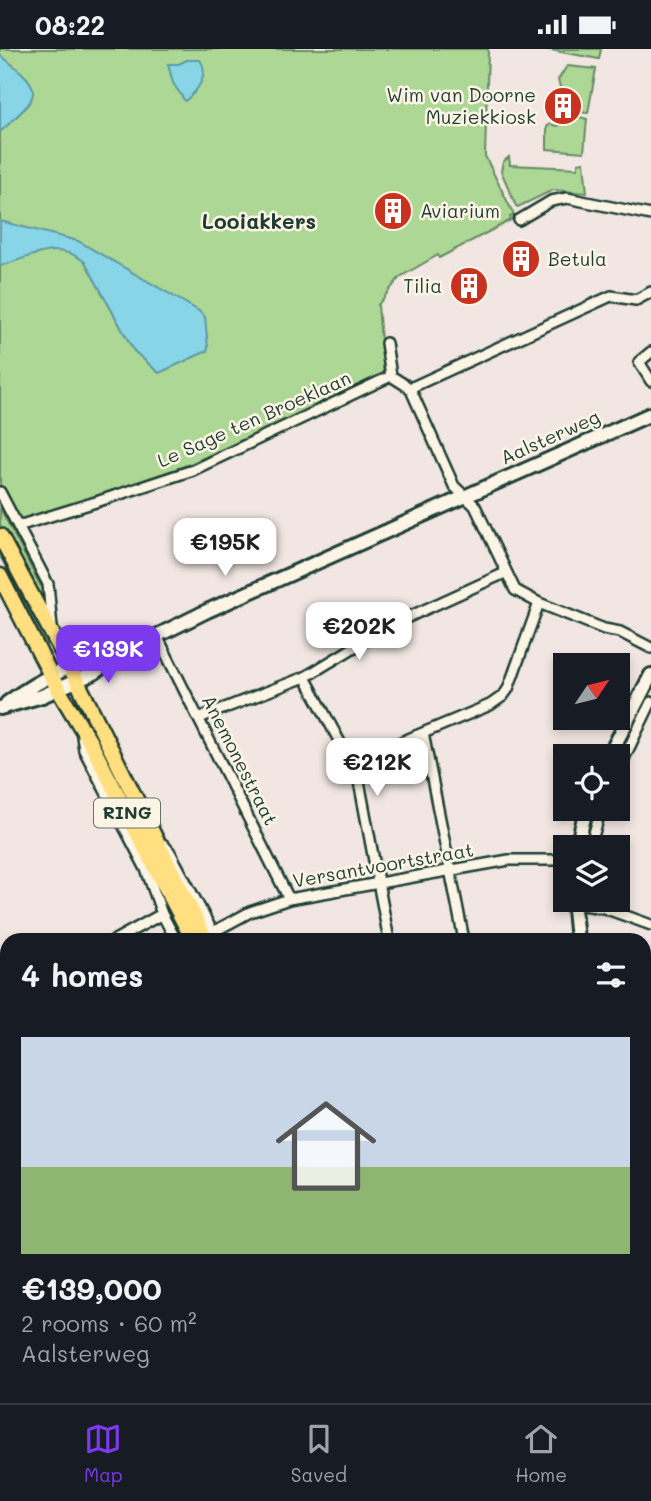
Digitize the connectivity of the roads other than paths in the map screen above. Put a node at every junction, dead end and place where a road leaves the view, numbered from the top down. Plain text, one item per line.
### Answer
1 (651, 215) edge
2 (519, 220) dead end
3 (651, 292) edge
4 (386, 343) dead end
5 (651, 352) edge
6 (391, 376) junction
7 (651, 381) edge
8 (410, 388) junction
9 (651, 414) edge
10 (0, 492) edge
11 (466, 496) junction
12 (18, 526) junction
13 (0, 536) edge
14 (505, 573) junction
15 (0, 576) edge
16 (539, 603) junction
17 (53, 636) junction
18 (157, 636) junction
19 (651, 648) edge
20 (118, 655) junction
21 (70, 667) junction
22 (51, 675) junction
23 (305, 677) junction
24 (651, 677) edge
25 (76, 681) junction
26 (58, 689) junction
27 (651, 702) edge
28 (0, 708) edge
29 (199, 718) junction
30 (81, 727) junction
31 (423, 733) junction
32 (615, 744) edge
33 (630, 746) edge
34 (351, 763) junction
35 (553, 860) edge
36 (451, 870) junction
37 (378, 885) junction
38 (289, 899) junction
39 (575, 912) edge
40 (615, 912) edge
41 (162, 914) junction
42 (651, 925) edge
43 (128, 933) edge
44 (172, 933) edge
45 (188, 933) edge
46 (210, 933) edge
47 (218, 933) edge
48 (388, 933) edge
49 (463, 933) edge
50 (576, 933) edge

1 - 2 street
3 - 8 street
4 - 6 street
5 - 7 street
6 - 8 street
6 - 12 street, Le Sage ten Broeklaan
8 - 11 street
9 - 11 main road, Aalsterweg
10 - 12 street
11 - 14 street
11 - 18 main road, Aalsterweg
12 - 17 street
13 - 17 main road, RING
14 - 16 street
14 - 23 street
15 - 22 main road, RING
16 - 19 street
16 - 31 street
17 - 21 main road, RING
18 - 20 main road, Aalsterweg
18 - 29 street, Anemonestraat
20 - 21 main road, Aalsterweg
20 - 25 main road, Aalsterweg
21 - 22 main road, Aalsterweg
21 - 25 main road, RING
22 - 26 main road, RING
22 - 28 main road, Aalsterweg
23 - 29 street
23 - 34 street
24 - 32 main road
25 - 26 main road, Aalsterweg
25 - 46 main road, RING
26 - 28 main road, Aalsterweg
26 - 30 main road, RING
27 - 33 street
29 - 38 street, Anemonestraat
30 - 41 street
30 - 45 main road, RING
31 - 34 street
31 - 36 street
34 - 37 street
35 - 36 street, Versantvoortstraat
36 - 37 street, Versantvoortstraat
36 - 49 street
37 - 38 street, Versantvoortstraat
37 - 48 street
38 - 47 street, Versantvoortstraat
39 - 50 main road
40 - 42 street
41 - 43 street
41 - 44 street

